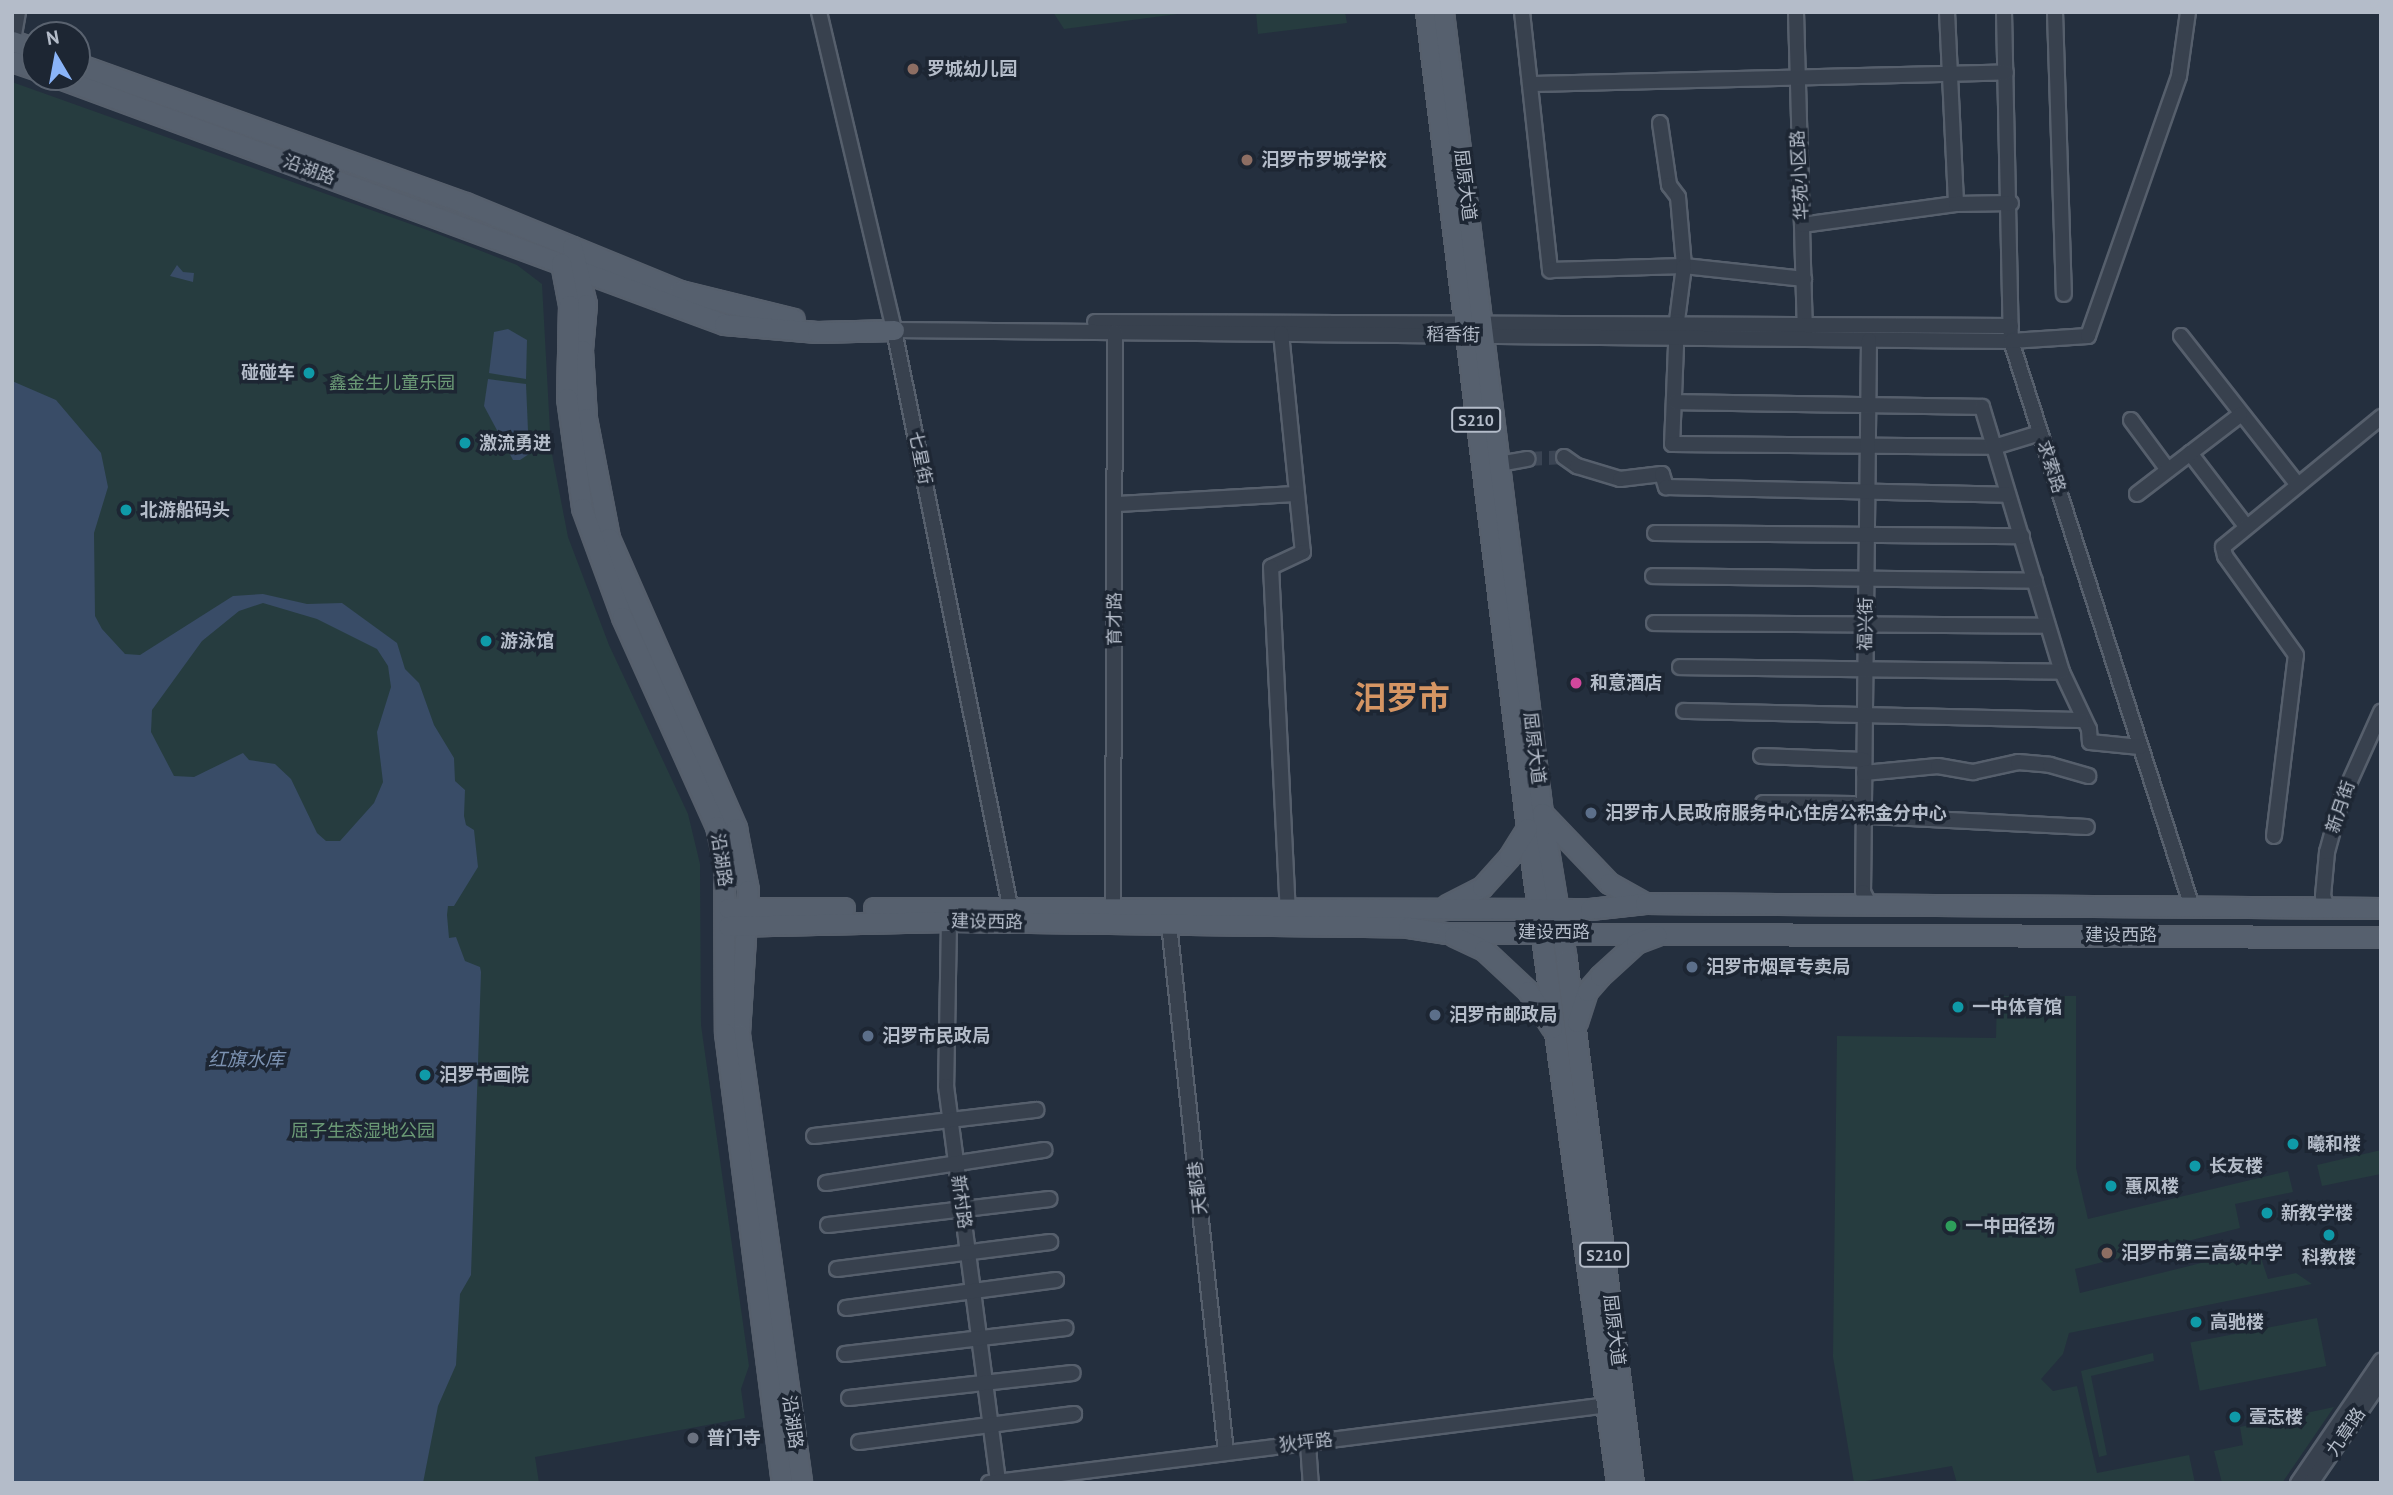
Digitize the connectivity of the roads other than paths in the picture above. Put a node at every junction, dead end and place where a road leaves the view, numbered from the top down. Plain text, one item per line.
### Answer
1 (18, 12) edge
2 (819, 12) edge
3 (1426, 12) edge
4 (1443, 12) edge
5 (1522, 12) edge
6 (1796, 12) edge
7 (1947, 12) edge
8 (2004, 12) edge
9 (2056, 12) edge
10 (2189, 12) edge
11 (13, 47) edge
12 (91, 69) edge
13 (2006, 72) junction
14 (1949, 75) junction
15 (1796, 78) junction
16 (1530, 84) junction
17 (91, 89) edge
18 (1660, 123) dead end
19 (2011, 203) junction
20 (1956, 204) junction
21 (1802, 225) junction
22 (567, 255) junction
23 (1684, 266) junction
24 (581, 271) junction
25 (1804, 279) junction
26 (628, 290) junction
27 (2064, 294) dead end
28 (586, 304) junction
29 (893, 325) junction
30 (1473, 329) junction
31 (1676, 329) junction
32 (1805, 331) junction
33 (1115, 332) junction
34 (1281, 333) junction
35 (2011, 333) junction
36 (2181, 337) dead end
37 (1869, 340) junction
38 (1675, 402) junction
39 (1868, 405) junction
40 (2241, 415) junction
41 (2381, 417) edge
42 (2132, 420) dead end
43 (2040, 433) junction
44 (1868, 447) junction
45 (1994, 447) junction
46 (2190, 453) junction
47 (1564, 457) tunnel mouth
48 (1528, 459) tunnel mouth
49 (1499, 464) junction
50 (2168, 470) junction
51 (2297, 484) junction
52 (1867, 492) junction
53 (1297, 494) junction
54 (2137, 494) dead end
55 (2008, 495) junction
56 (1116, 504) junction
57 (2245, 524) junction
58 (1655, 533) dead end
59 (1867, 536) junction
60 (2022, 536) junction
61 (1653, 576) dead end
62 (1866, 580) junction
63 (2035, 581) junction
64 (1654, 623) dead end
65 (1866, 624) junction
66 (2048, 626) junction
67 (1681, 667) dead end
68 (1865, 669) junction
69 (2062, 673) junction
70 (1684, 711) dead end
71 (2381, 712) edge
72 (1865, 715) junction
73 (2082, 720) junction
74 (2140, 747) junction
75 (1761, 756) dead end
76 (1864, 766) junction
77 (2088, 776) dead end
78 (1763, 803) dead end
79 (1864, 812) junction
80 (1542, 813) junction
81 (726, 827) junction
82 (2087, 827) dead end
83 (1527, 828) junction
84 (2274, 836) dead end
85 (1645, 903) junction
86 (1113, 905) junction
87 (1010, 906) junction
88 (1445, 906) junction
89 (1871, 906) junction
90 (2192, 907) junction
91 (2327, 907) junction
92 (1548, 908) junction
93 (2381, 908) edge
94 (1289, 909) junction
95 (728, 917) junction
96 (749, 918) junction
97 (949, 921) junction
98 (1169, 924) junction
99 (1553, 932) junction
100 (1665, 932) junction
101 (1446, 933) junction
102 (2381, 937) edge
103 (1575, 1027) junction
104 (1560, 1045) junction
105 (1036, 1110) dead end
106 (950, 1119) junction
107 (814, 1136) dead end
108 (1045, 1150) dead end
109 (956, 1165) junction
110 (826, 1183) dead end
111 (1049, 1199) dead end
112 (962, 1209) junction
113 (828, 1225) dead end
114 (1050, 1242) dead end
115 (968, 1252) junction
116 (837, 1269) dead end
117 (1056, 1280) dead end
118 (973, 1291) junction
119 (846, 1308) dead end
120 (1065, 1328) dead end
121 (979, 1337) junction
122 (845, 1354) dead end
123 (2381, 1361) edge
124 (1073, 1373) dead end
125 (2381, 1381) edge
126 (985, 1382) junction
127 (849, 1398) dead end
128 (1615, 1404) junction
129 (1074, 1414) dead end
130 (990, 1424) junction
131 (859, 1442) dead end
132 (1307, 1444) junction
133 (1226, 1452) junction
134 (993, 1482) edge
135 (782, 1483) edge
136 (801, 1483) edge
137 (1311, 1483) edge
138 (1617, 1483) edge
139 (1633, 1483) edge
140 (2298, 1483) edge
141 (2311, 1483) edge

1 - 11 street
2 - 29 street, 七星街
3 - 30 main road, 屈原大道 / S210
4 - 30 main road, 屈原大道 / S210
5 - 16 street
6 - 15 street, 华苑小区路
7 - 14 street
8 - 13 street, 求索路
9 - 27 street
10 - 35 street
12 - 22 main road, 沿湖路
13 - 14 street
13 - 19 street, 求索路
14 - 15 street
14 - 20 street
15 - 16 street
15 - 21 street, 华苑小区路
16 - 23 street
17 - 22 main road, 沿湖路
18 - 23 street
19 - 20 street
19 - 35 street, 求索路
20 - 21 street
21 - 25 street, 华苑小区路
22 - 24 main road, 沿湖路
22 - 29 main road, 沿湖路
22 - 81 main road, 沿湖路
23 - 25 street
23 - 31 street
24 - 26 main road
24 - 28 main road, 沿湖路
25 - 32 street, 华苑小区路
26 - 28 main road
26 - 29 main road
28 - 81 main road, 沿湖路
29 - 30 street
29 - 33 street, 稻香街
29 - 87 street, 七星街
30 - 31 street, 稻香街
30 - 34 street, 稻香街
30 - 49 main road, 屈原大道 / S210
30 - 83 main road, 屈原大道 / S210
31 - 32 street, 稻香街
31 - 38 street
32 - 35 street
32 - 37 street, 稻香街
33 - 34 street, 稻香街
33 - 56 street, 育才路
34 - 53 street
35 - 37 street, 稻香街
35 - 43 street, 求索路
36 - 40 street
37 - 39 street, 福兴街
38 - 39 street
38 - 44 street
39 - 44 street, 福兴街
39 - 45 street
40 - 46 street
40 - 51 street
41 - 51 street
42 - 50 street
43 - 45 street
43 - 74 street, 求索路
44 - 45 street
44 - 52 street, 福兴街
45 - 55 street
46 - 50 street
46 - 57 street
47 - 52 street
48 - 49 street
49 - 80 main road, 屈原大道 / S210
50 - 54 street
51 - 57 street
52 - 55 street
52 - 59 street, 福兴街
53 - 56 street
53 - 94 street
55 - 60 street
56 - 86 street, 育才路
57 - 84 street
58 - 59 street
59 - 60 street
59 - 62 street, 福兴街
60 - 63 street
61 - 62 street
62 - 63 street
62 - 65 street, 福兴街
63 - 66 street
64 - 65 street
65 - 66 street
65 - 68 street, 福兴街
66 - 69 street
67 - 68 street
68 - 69 street
68 - 72 street, 福兴街
69 - 73 street
70 - 72 street
71 - 91 street, 新月街
72 - 73 street
72 - 76 street, 福兴街
73 - 74 street
74 - 90 street, 求索路
75 - 76 street
76 - 77 street
76 - 79 street, 福兴街
78 - 79 street
79 - 82 street
79 - 89 street, 福兴街
80 - 85 main road
80 - 92 main road, 屈原大道 / S210
81 - 95 main road, 沿湖路
81 - 96 main road, 沿湖路
83 - 88 main road
83 - 92 main road, 屈原大道 / S210
85 - 89 main road, 建设西路
85 - 92 main road, 建设西路
86 - 87 main road, 建设西路
86 - 94 main road, 建设西路
87 - 96 main road, 建设西路
88 - 92 main road, 建设西路
88 - 94 main road, 建设西路
89 - 90 main road, 建设西路
90 - 91 main road, 建设西路
91 - 93 main road, 建设西路
92 - 99 main road, 屈原大道 / S210
95 - 96 main road, 建设西路
95 - 135 main road, 沿湖路
96 - 97 main road, 建设西路
96 - 136 main road, 沿湖路
97 - 98 main road, 建设西路
97 - 106 street, 新村路
98 - 101 main road, 建设西路
98 - 133 street, 天都巷
99 - 100 main road, 建设西路
99 - 101 main road, 建设西路
99 - 103 main road, 屈原大道 / S210
99 - 104 main road, 屈原大道 / S210
100 - 102 main road, 建设西路
100 - 103 main road
101 - 104 main road
103 - 128 main road, 屈原大道 / S210
104 - 128 main road, 屈原大道 / S210
105 - 106 street
106 - 107 street
106 - 109 street, 新村路
108 - 109 street
109 - 110 street
109 - 112 street, 新村路
111 - 112 street
112 - 113 street
112 - 115 street, 新村路
114 - 115 street
115 - 116 street
115 - 118 street, 新村路
117 - 118 street
118 - 119 street
118 - 121 street, 新村路
120 - 121 street
121 - 122 street
121 - 126 street, 新村路
123 - 140 street
124 - 126 street
125 - 141 street, 九章路
126 - 127 street
126 - 130 street, 新村路
128 - 132 street, 狄坪路
128 - 138 main road, 屈原大道 / S210
128 - 139 main road, 屈原大道 / S210
129 - 130 street
130 - 131 street
130 - 134 street, 新村路
132 - 133 street, 狄坪路
132 - 137 street
133 - 134 street, 狄坪路

